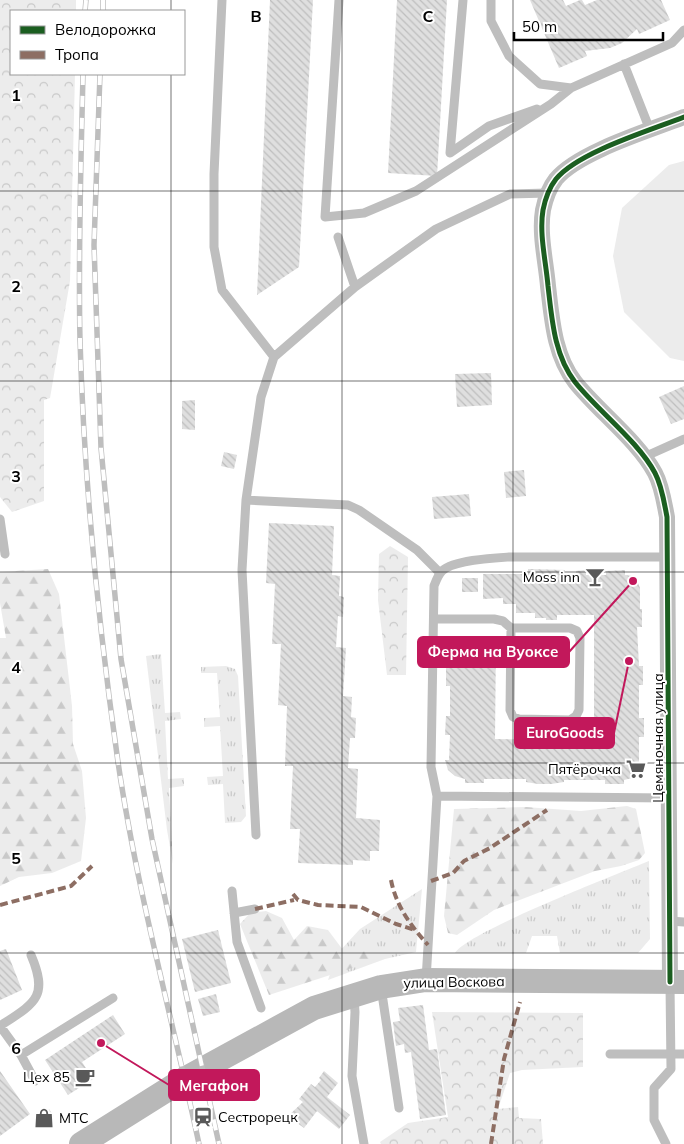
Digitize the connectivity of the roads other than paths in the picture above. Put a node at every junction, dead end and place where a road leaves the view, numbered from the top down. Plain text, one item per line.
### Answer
1 (222, 0) edge
2 (339, 0) edge
3 (463, 0) edge
4 (491, 0) edge
5 (684, 30) edge
6 (624, 64) junction
7 (571, 88) junction
8 (551, 104) junction
9 (684, 117) edge
10 (650, 130) junction
11 (548, 193) junction
12 (338, 237) dead end
13 (355, 287) junction
14 (274, 357) junction
15 (684, 439) edge
16 (644, 457) junction
17 (246, 500) junction
18 (0, 519) edge
19 (6, 554) dead end
20 (668, 556) junction
21 (440, 572) junction
22 (434, 619) junction
23 (510, 628) junction
24 (437, 796) junction
25 (669, 798) junction
26 (256, 835) dead end
27 (232, 891) dead end
28 (255, 909) dead end
29 (234, 913) junction
30 (677, 922) edge
31 (31, 955) dead end
32 (426, 980) junction
33 (677, 982) edge
34 (381, 987) junction
35 (353, 995) junction
36 (113, 998) dead end
37 (261, 1008) dead end
38 (0, 1026) edge
39 (610, 1054) dead end
40 (670, 1054) junction
41 (684, 1054) edge
42 (20, 1055) junction
43 (36, 1081) dead end
44 (399, 1108) dead end
45 (81, 1144) edge
46 (364, 1144) edge
47 (666, 1144) edge

1 - 14 lane
2 - 8 lane
3 - 8 lane
4 - 7 lane
5 - 6 lane
6 - 7 lane
6 - 10 lane
7 - 8 lane
9 - 10 street
10 - 11 street
11 - 13 lane
11 - 16 street, Цемяночная улица
12 - 13 lane
13 - 14 lane
14 - 17 lane
15 - 16 lane
16 - 20 street, Цемяночная улица
17 - 21 lane
17 - 26 lane
18 - 19 lane
20 - 21 lane
20 - 25 street, Цемяночная улица
21 - 22 lane
22 - 23 lane
22 - 24 lane
23 - 23 lane
24 - 25 lane
24 - 32 lane
25 - 30 street, Цемяночная улица
27 - 29 lane
28 - 29 lane
29 - 37 lane
30 - 33 street, Цемяночная улица
31 - 38 lane
32 - 33 main road, улица Воскова
32 - 34 main road, улица Воскова
33 - 40 lane
34 - 35 main road, улица Воскова
34 - 44 lane
35 - 45 main road, улица Воскова
35 - 46 lane
36 - 42 lane
38 - 42 lane
39 - 40 lane
40 - 41 lane
40 - 47 lane
42 - 43 lane

